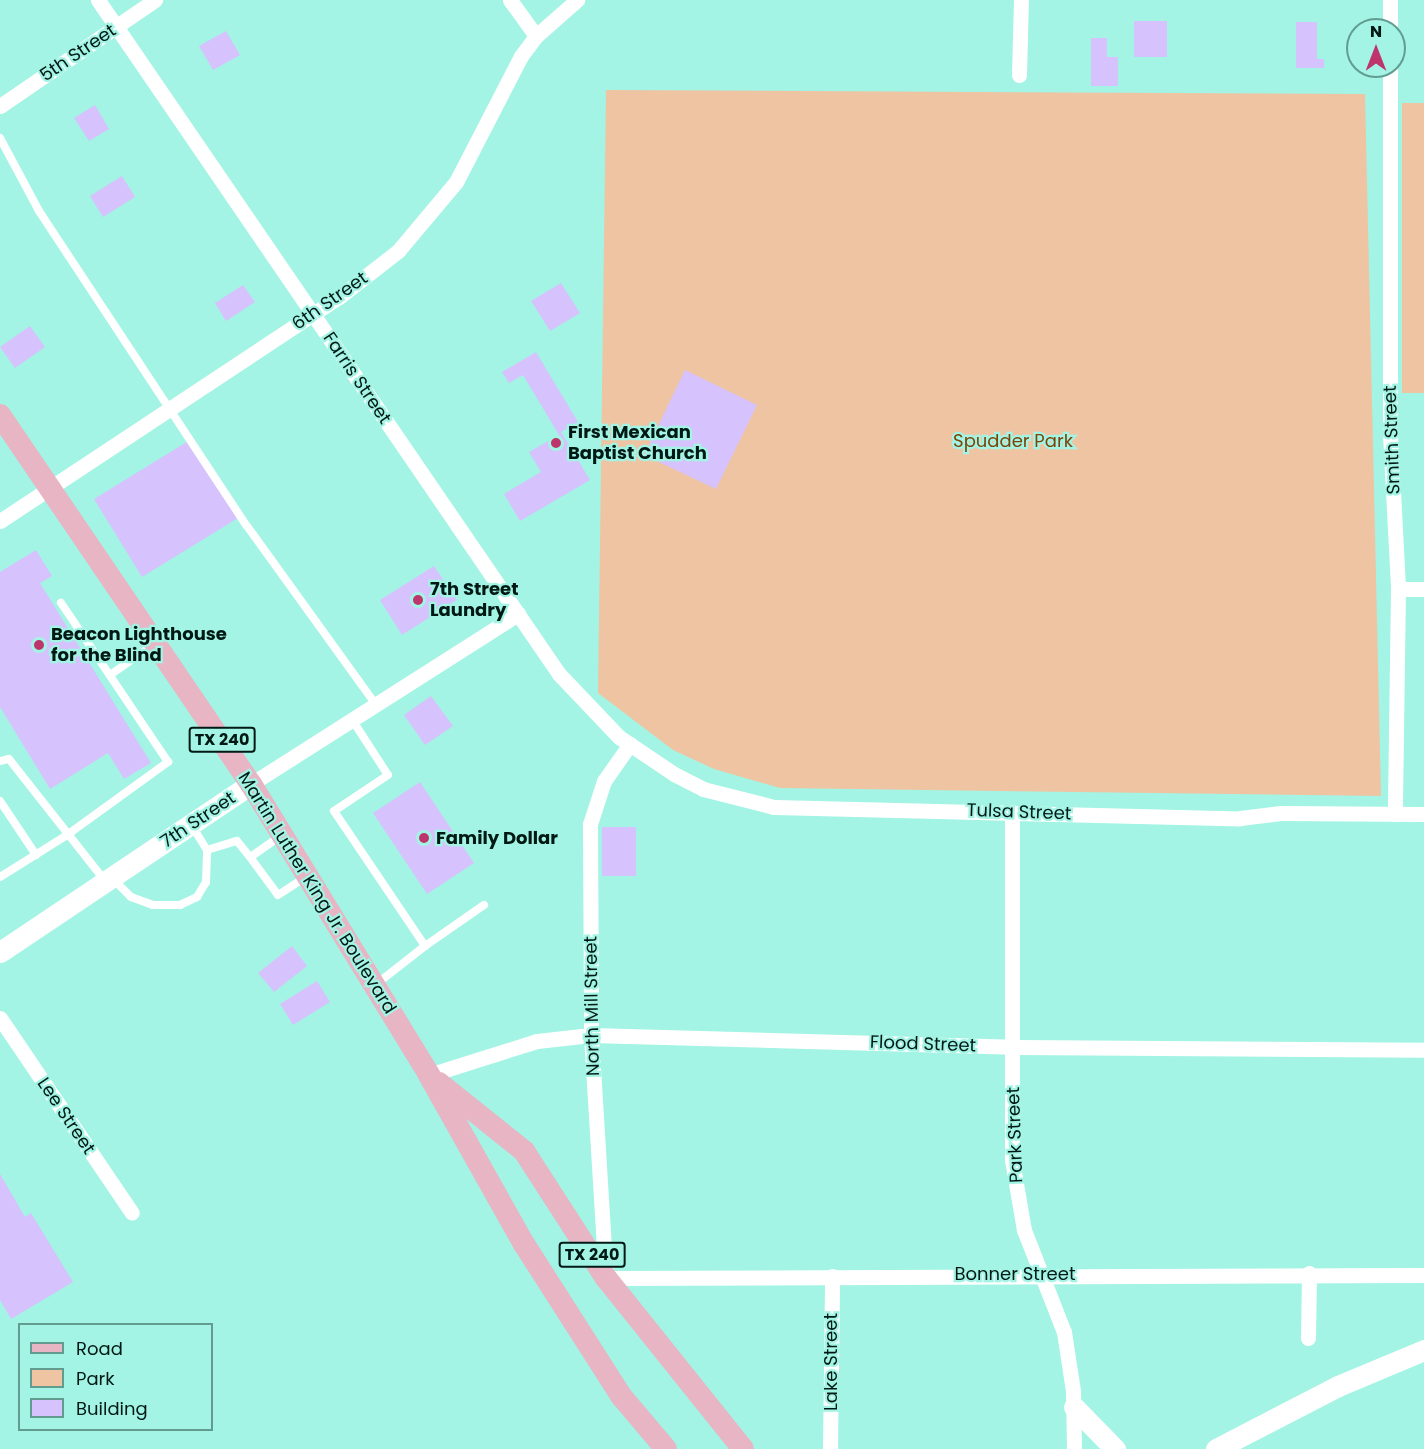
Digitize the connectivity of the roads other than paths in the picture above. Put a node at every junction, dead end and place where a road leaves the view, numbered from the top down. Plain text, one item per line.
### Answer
1 (98, 0) edge
2 (155, 0) edge
3 (510, 0) edge
4 (577, 0) edge
5 (1021, 0) edge
6 (1390, 0) edge
7 (1390, 18) edge
8 (116, 27) junction
9 (536, 36) junction
10 (1019, 75) dead end
11 (1390, 78) edge
12 (0, 106) edge
13 (0, 138) edge
14 (313, 313) junction
15 (172, 406) junction
16 (0, 415) edge
17 (49, 487) junction
18 (0, 521) edge
19 (1398, 589) junction
20 (1424, 589) edge
21 (61, 603) dead end
22 (518, 614) junction
23 (156, 643) junction
24 (110, 675) junction
25 (377, 706) junction
26 (353, 721) junction
27 (630, 744) junction
28 (0, 760) edge
29 (251, 784) junction
30 (0, 801) edge
31 (1012, 812) junction
32 (1395, 814) junction
33 (1424, 814) edge
34 (191, 826) junction
35 (67, 835) junction
36 (283, 835) junction
37 (207, 850) junction
38 (36, 855) junction
39 (250, 857) junction
40 (307, 876) junction
41 (0, 877) edge
42 (109, 880) junction
43 (484, 905) dead end
44 (425, 946) junction
45 (0, 952) edge
46 (374, 986) junction
47 (0, 1018) edge
48 (591, 1035) junction
49 (1013, 1047) junction
50 (1424, 1050) edge
51 (429, 1075) junction
52 (132, 1213) dead end
53 (1309, 1273) junction
54 (1038, 1274) junction
55 (1424, 1275) edge
56 (832, 1276) junction
57 (606, 1278) junction
58 (1308, 1338) dead end
59 (1424, 1350) edge
60 (1074, 1407) junction
61 (666, 1449) edge
62 (743, 1449) edge
63 (830, 1449) edge
64 (1074, 1449) edge
65 (1115, 1449) edge
66 (1216, 1449) edge

1 - 8 street, Farris Street
2 - 8 street, 5th Street
3 - 9 street
4 - 9 street, 6th Street
5 - 10 street
6 - 7 street
8 - 12 street, 5th Street
8 - 14 street, Farris Street
9 - 14 street, 6th Street
11 - 19 street, Smith Street
13 - 15 lane
14 - 15 street, 6th Street
14 - 22 street, Farris Street
15 - 17 street, 6th Street
15 - 25 lane
16 - 17 main road, Martin Luther King Jr. Boulevard / TX 240
17 - 18 street, 6th Street
17 - 23 main road, Martin Luther King Jr. Boulevard / TX 240
19 - 20 street
19 - 32 street, Smith Street
21 - 24 lane
22 - 25 street, 7th Street
22 - 27 street, Farris Street
23 - 24 lane
23 - 29 main road, Martin Luther King Jr. Boulevard / TX 240
24 - 35 lane
25 - 26 street, 7th Street
26 - 29 street, 7th Street
26 - 44 lane
27 - 31 street, Tulsa Street
27 - 48 street, North Mill Street
28 - 35 lane
29 - 34 street, 7th Street
29 - 36 main road, Martin Luther King Jr. Boulevard / TX 240
30 - 38 lane
31 - 32 street, Tulsa Street
31 - 49 street, Park Street
32 - 33 street, Tulsa Street
34 - 37 lane
34 - 42 street, 7th Street
35 - 38 lane
35 - 42 lane
36 - 39 lane
36 - 40 main road, Martin Luther King Jr. Boulevard / TX 240
37 - 39 lane
37 - 42 lane
38 - 41 lane
39 - 40 lane
40 - 46 main road, Martin Luther King Jr. Boulevard / TX 240
42 - 45 street, 7th Street
43 - 44 lane
44 - 46 lane
46 - 51 main road, Martin Luther King Jr. Boulevard / TX 240
47 - 52 street, Lee Street
48 - 49 street, Flood Street
48 - 51 street, Flood Street
48 - 57 street, North Mill Street
49 - 50 street, Flood Street
49 - 54 street, Park Street
51 - 57 main road, Martin Luther King Jr. Boulevard / TX 240
51 - 61 main road, Martin Luther King Jr. Boulevard / TX 240
53 - 54 street, Bonner Street
53 - 55 street, Bonner Street
53 - 58 street
54 - 56 street, Bonner Street
54 - 60 street, Park Street
56 - 57 street, Bonner Street
56 - 63 street, Lake Street
57 - 62 main road, Martin Luther King Jr. Boulevard / TX 240
59 - 66 street
60 - 64 street, Park Street
60 - 65 street

